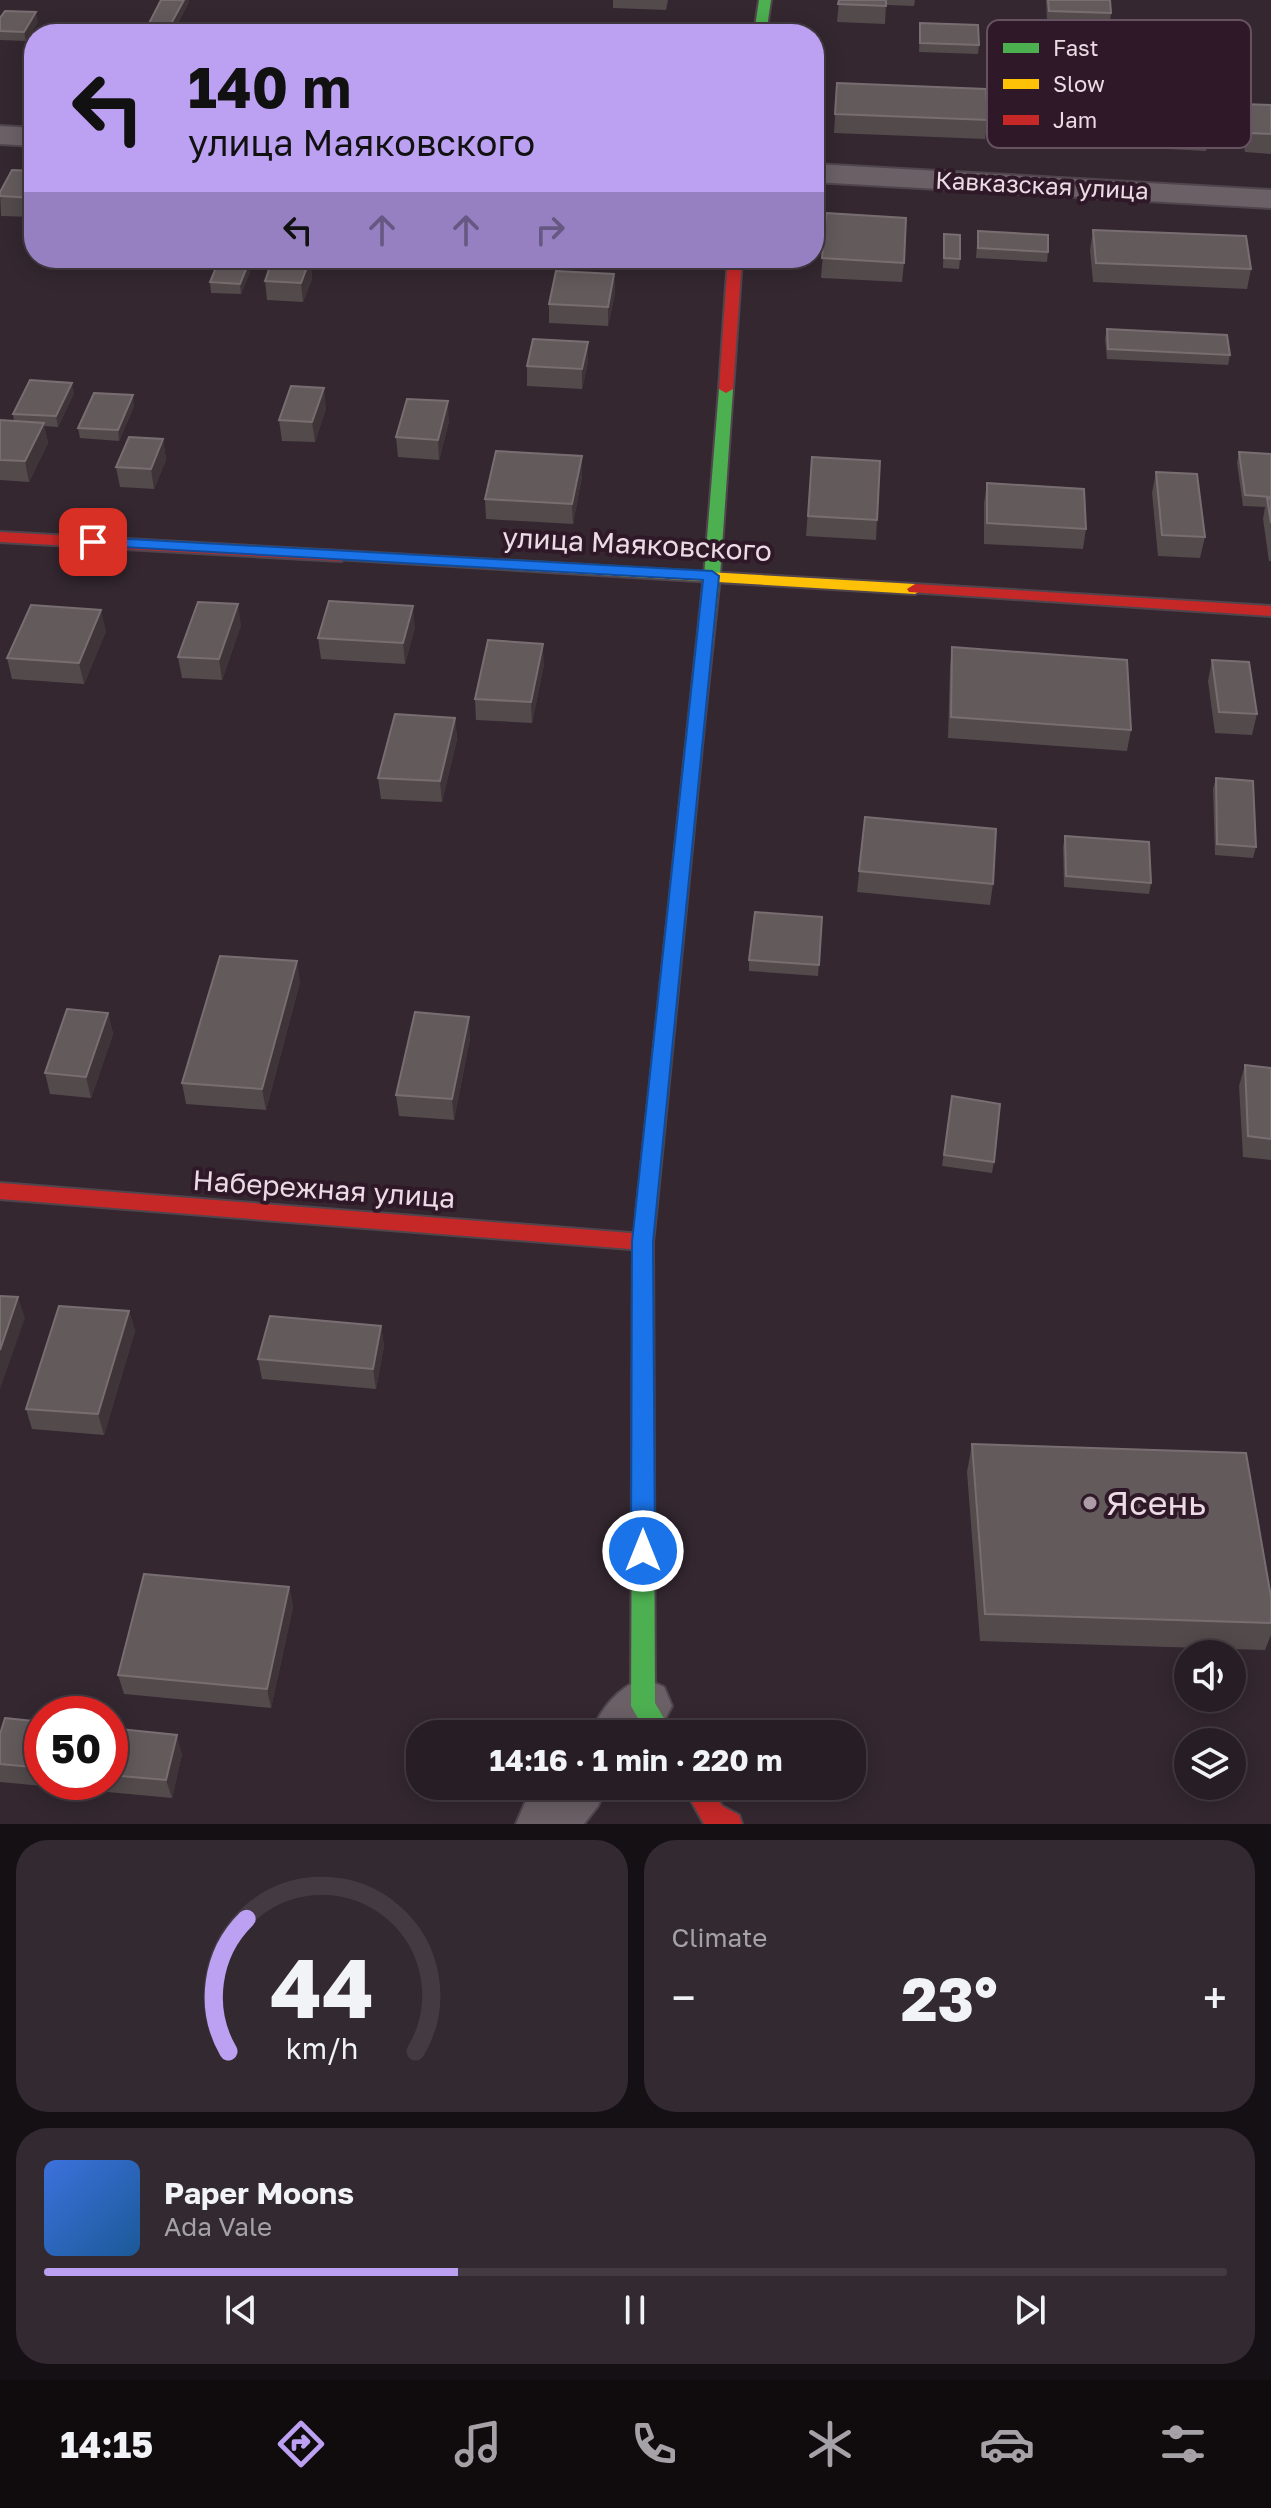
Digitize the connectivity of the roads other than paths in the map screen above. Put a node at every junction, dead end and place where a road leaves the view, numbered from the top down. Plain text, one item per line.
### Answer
1 (765, 0) edge
2 (761, 24) edge
3 (0, 135) edge
4 (24, 136) edge
5 (824, 174) edge
6 (1271, 199) edge
7 (734, 268) edge
8 (0, 537) edge
9 (712, 576) junction
10 (1271, 611) edge
11 (0, 1191) edge
12 (643, 1242) junction
13 (641, 1720) edge
14 (566, 1800) edge
15 (704, 1800) edge
16 (546, 1824) edge
17 (730, 1824) edge

1 - 2 main road
3 - 4 street
5 - 6 street, Кавказская улица
7 - 9 main road
8 - 9 main road, улица Маяковского
9 - 10 main road, улица Маяковского
9 - 12 main road
11 - 12 main road, Набережная улица
12 - 13 main road
14 - 16 street
15 - 17 main road

